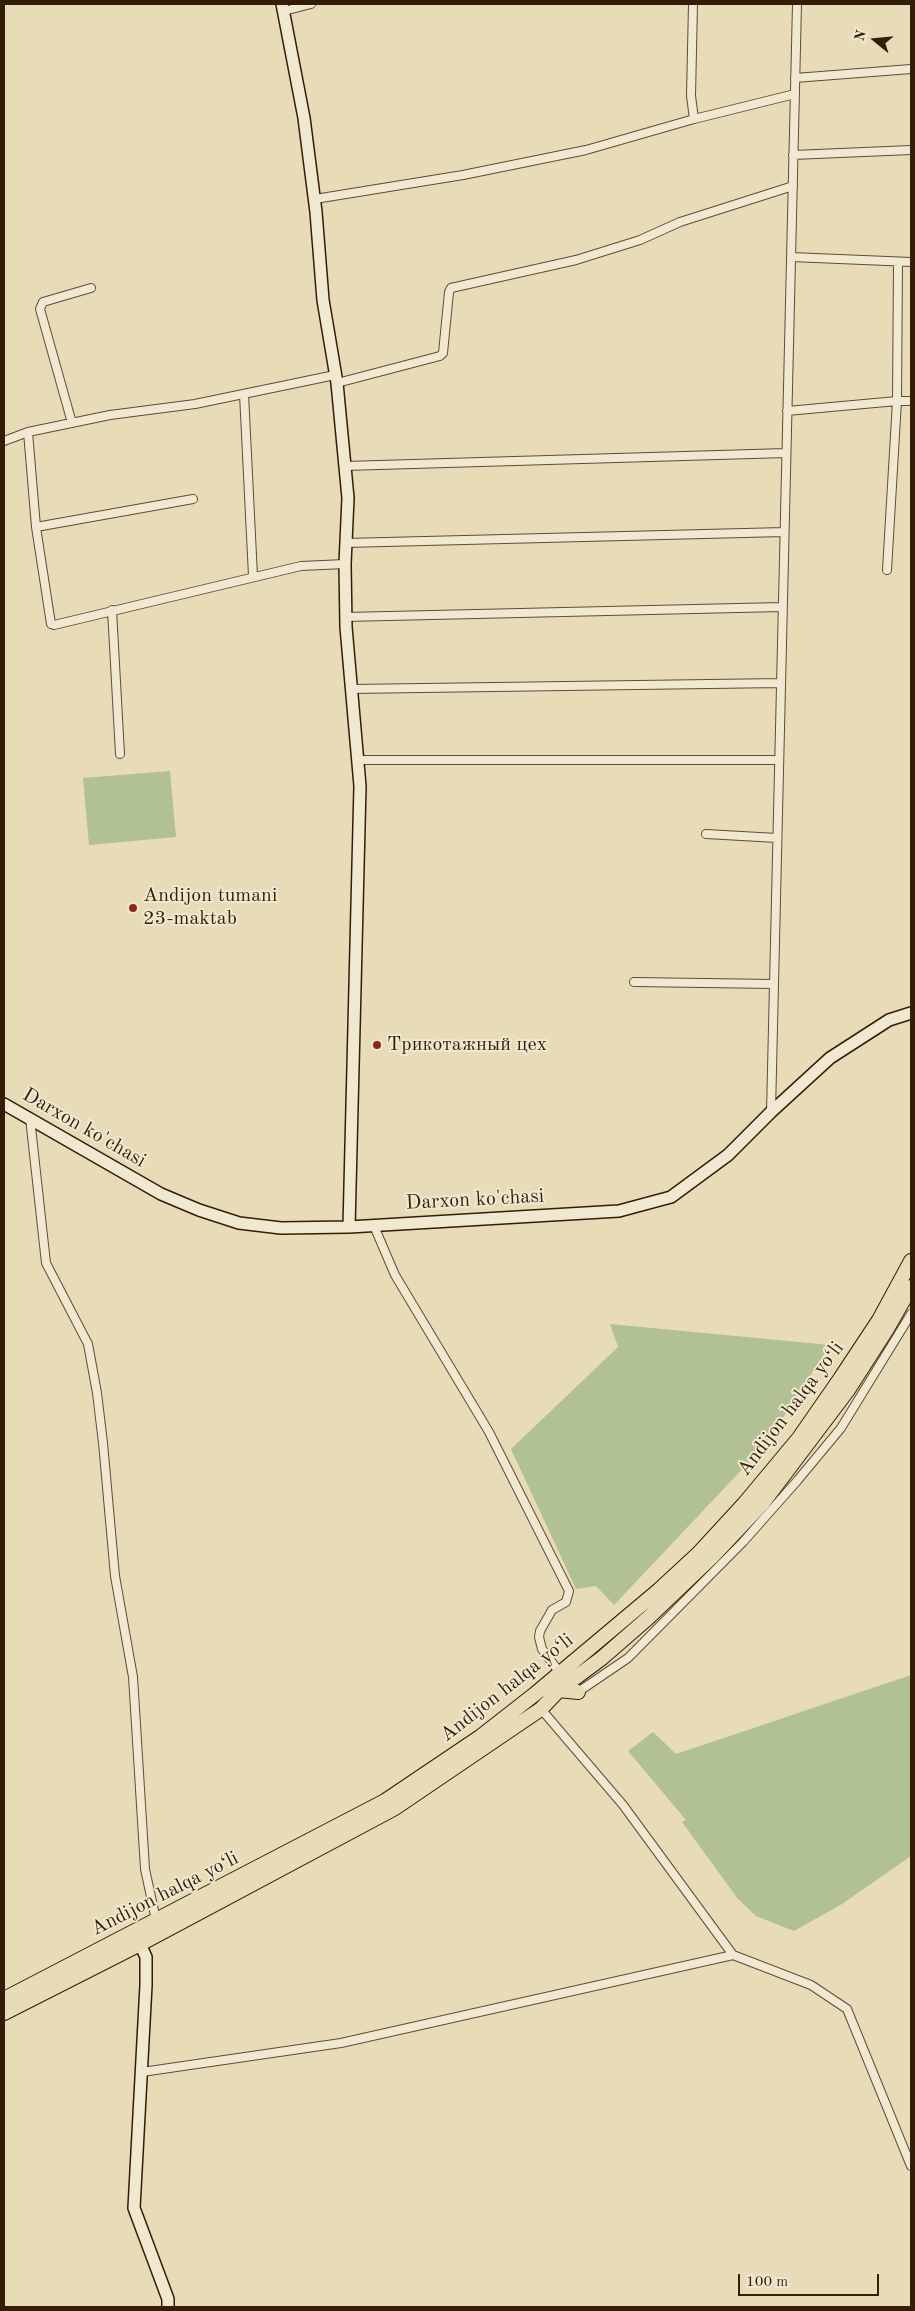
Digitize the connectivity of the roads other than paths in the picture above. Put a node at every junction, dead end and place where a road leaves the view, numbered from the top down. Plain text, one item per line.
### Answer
1 (311, 4) edge
2 (693, 4) edge
3 (797, 4) edge
4 (283, 7) edge
5 (911, 69) edge
6 (795, 78) junction
7 (795, 94) junction
8 (694, 119) junction
9 (911, 150) edge
10 (794, 155) junction
11 (793, 186) junction
12 (315, 199) junction
13 (791, 257) junction
14 (898, 262) junction
15 (911, 262) edge
16 (91, 288) dead end
17 (336, 379) junction
18 (244, 394) junction
19 (898, 400) junction
20 (911, 401) edge
21 (787, 411) junction
22 (72, 423) junction
23 (28, 432) junction
24 (4, 441) edge
25 (786, 454) junction
26 (344, 466) junction
27 (193, 499) dead end
28 (36, 527) junction
29 (784, 532) junction
30 (345, 543) junction
31 (345, 564) junction
32 (887, 570) dead end
33 (253, 576) junction
34 (782, 607) junction
35 (112, 610) junction
36 (345, 617) junction
37 (781, 684) junction
38 (351, 689) junction
39 (120, 754) dead end
40 (358, 760) junction
41 (779, 760) junction
42 (706, 834) dead end
43 (777, 838) junction
44 (634, 982) dead end
45 (774, 984) junction
46 (911, 1014) edge
47 (4, 1104) edge
48 (771, 1112) junction
49 (30, 1118) junction
50 (374, 1226) junction
51 (350, 1227) junction
52 (911, 1261) edge
53 (911, 1287) edge
54 (911, 1314) edge
55 (560, 1673) junction
56 (559, 1690) junction
57 (578, 1692) joint
58 (540, 1709) junction
59 (156, 1920) junction
60 (140, 1944) junction
61 (733, 1955) junction
62 (4, 2000) edge
63 (4, 2013) edge
64 (142, 2072) junction
65 (911, 2166) edge
66 (168, 2307) edge

1 - 4 street
2 - 8 street
3 - 6 street
4 - 12 street
5 - 6 street
6 - 7 street
7 - 8 street
7 - 10 street
8 - 12 street
9 - 10 street
10 - 11 street
11 - 13 street
11 - 17 street
12 - 17 street
13 - 14 street
13 - 21 street
14 - 15 street
14 - 19 street
16 - 22 street
17 - 18 street
17 - 26 street
18 - 22 street
18 - 33 street
19 - 20 street
19 - 21 street
19 - 32 street
21 - 25 street
22 - 23 street
23 - 24 street
23 - 28 street
25 - 26 street
25 - 29 street
26 - 30 street
27 - 28 street
28 - 35 street
29 - 30 street
29 - 34 street
30 - 31 street
31 - 33 street
31 - 36 street
33 - 35 street
34 - 36 street
34 - 37 street
35 - 39 street
36 - 38 street
37 - 38 street
37 - 41 street
38 - 40 street
40 - 41 street
40 - 51 street
41 - 43 street
42 - 43 street
43 - 45 street
44 - 45 street
45 - 48 street
46 - 48 street, Darxon ko'chasi
47 - 49 street, Darxon ko'chasi
48 - 50 street, Darxon ko'chasi
49 - 51 street, Darxon ko'chasi
49 - 59 street
50 - 51 street, Darxon ko'chasi
50 - 55 street
52 - 55 highway, Andijon halqa yo‘li
53 - 56 highway, Andijon halqa yo‘li
54 - 57 street
55 - 59 highway, Andijon halqa yo‘li
56 - 57 highway
56 - 58 highway, Andijon halqa yo‘li
58 - 60 highway, Andijon halqa yo‘li
58 - 61 street
59 - 62 highway, Andijon halqa yo‘li
60 - 63 highway, Andijon halqa yo‘li
60 - 64 street
61 - 64 street
61 - 65 street
64 - 66 street

